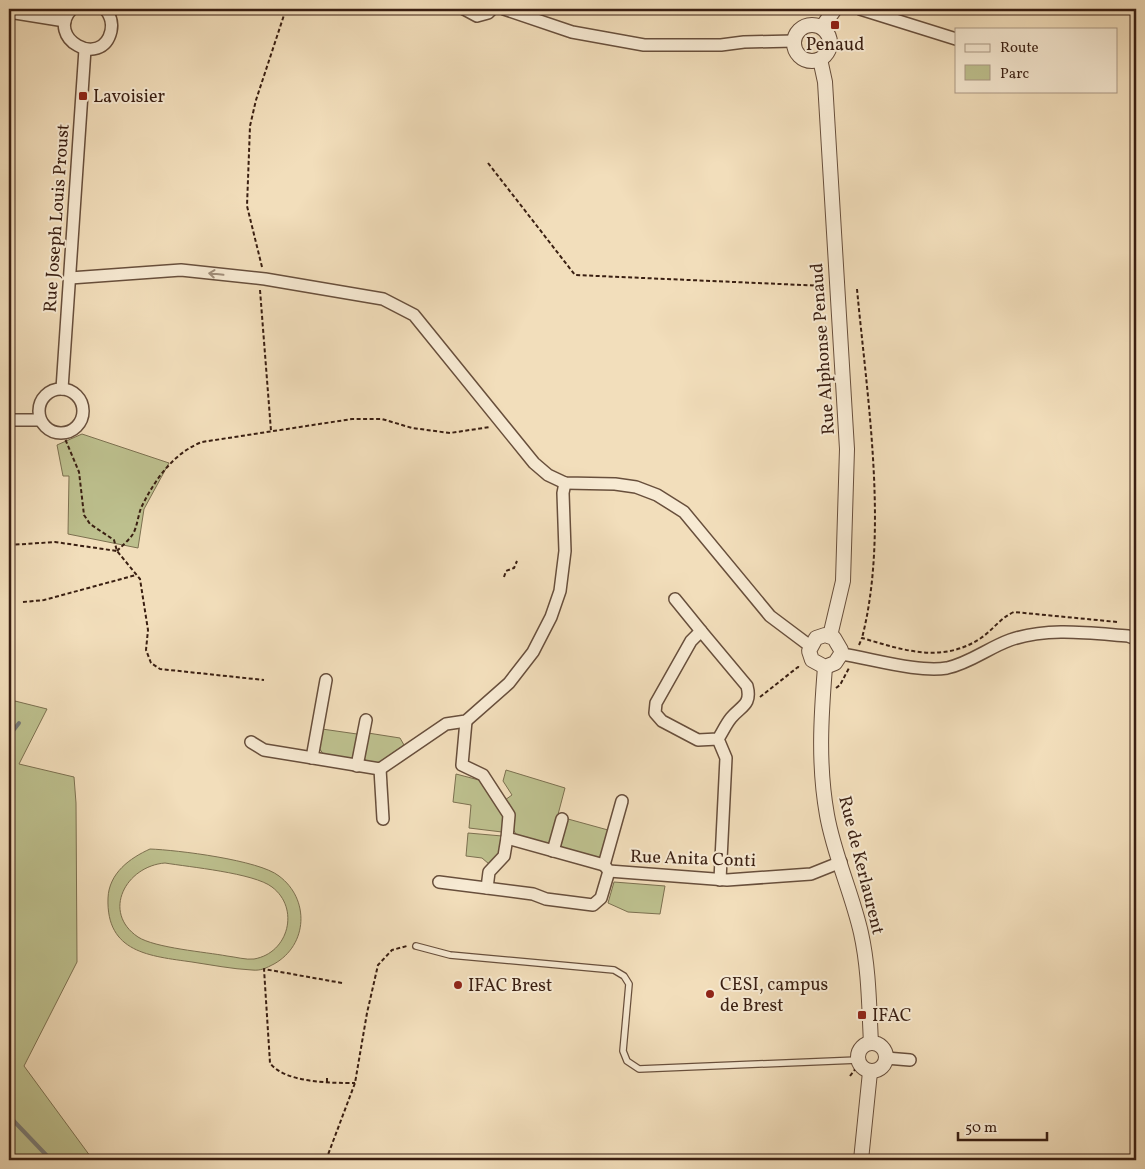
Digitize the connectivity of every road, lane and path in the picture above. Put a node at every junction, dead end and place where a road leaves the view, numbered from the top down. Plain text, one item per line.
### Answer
1 (72, 9) edge
2 (106, 9) edge
3 (286, 9) edge
4 (464, 9) edge
5 (492, 9) edge
6 (504, 9) edge
7 (834, 9) edge
8 (860, 9) edge
9 (9, 12) edge
10 (65, 21) junction
11 (822, 27) junction
12 (955, 39) edge
13 (794, 41) junction
14 (85, 49) junction
15 (820, 59) junction
16 (488, 163) dead end
17 (70, 278) junction
18 (262, 278) junction
19 (837, 287) junction
20 (857, 289) dead end
21 (62, 389) junction
22 (9, 420) edge
23 (40, 420) junction
24 (502, 425) junction
25 (271, 431) junction
26 (64, 434) junction
27 (565, 483) junction
28 (9, 545) edge
29 (117, 551) junction
30 (518, 561) dead end
31 (136, 575) junction
32 (504, 577) dead end
33 (676, 599) dead end
34 (23, 602) dead end
35 (1120, 623) dead end
36 (701, 631) junction
37 (830, 636) junction
38 (862, 638) junction
39 (1136, 639) edge
40 (810, 646) junction
41 (845, 653) junction
42 (825, 667) junction
43 (806, 669) dead end
44 (264, 680) dead end
45 (326, 680) dead end
46 (821, 690) junction
47 (749, 696) junction
48 (366, 720) dead end
49 (466, 721) junction
50 (718, 739) junction
51 (251, 742) dead end
52 (312, 758) junction
53 (357, 766) junction
54 (380, 769) junction
55 (622, 801) dead end
56 (382, 819) dead end
57 (562, 819) dead end
58 (507, 838) junction
59 (553, 851) junction
60 (841, 862) junction
61 (606, 868) junction
62 (720, 880) junction
63 (440, 882) dead end
64 (487, 888) junction
65 (416, 946) joint
66 (342, 983) dead end
67 (871, 1043) junction
68 (886, 1058) junction
69 (858, 1060) junction
70 (910, 1060) dead end
71 (870, 1072) junction
72 (327, 1078) dead end
73 (327, 1083) junction
74 (355, 1083) junction
75 (326, 1160) edge
76 (861, 1160) edge

1 - 10 street
2 - 14 street
3 - 18 path
4 - 5 street
6 - 13 street
7 - 11 street
8 - 12 street
9 - 10 street
10 - 14 street
11 - 13 street
11 - 15 street
13 - 15 street
14 - 17 street, Rue Joseph Louis Proust
15 - 19 street, Rue Alphonse Penaud
16 - 19 path
18 -> 17 street
17 - 21 street, Rue Joseph Louis Proust
18 - 24 street
18 - 25 path
19 - 37 street, Rue Alphonse Penaud
20 - 38 path
21 - 23 street
21 - 26 street
22 - 23 street
23 - 26 street
24 - 25 path
24 - 27 street
25 - 29 path
26 - 29 path
27 - 40 street
27 - 49 street
28 - 29 path
29 - 31 path
30 - 32 path
31 - 34 path
31 - 44 path
33 - 36 street
35 - 38 path
36 - 47 street
36 - 50 street
37 - 40 street
37 - 41 street
38 - 41 path
39 - 41 street
40 - 42 street
41 - 42 street
41 - 46 path
42 - 46 street, Rue de Kerlaurent
43 - 47 path
45 - 52 street
46 - 60 street, Rue de Kerlaurent
47 - 50 street
48 - 53 street
49 - 54 street
49 - 58 street
50 - 62 street
51 - 52 street
52 - 53 street
53 - 54 street
54 - 56 street
55 - 61 street, Rue Anita Conti
57 - 59 street
58 - 59 street, Rue Anita Conti
58 - 64 street
59 - 61 street, Rue Anita Conti
60 - 62 street, Rue Anita Conti
60 - 67 street, Rue de Kerlaurent
61 - 62 street, Rue Anita Conti
61 - 64 street
63 - 64 street
65 - 69 lane
65 - 74 path
66 - 73 path
67 - 68 street
67 - 69 street
68 - 70 street
68 - 71 street
69 - 71 street
71 - 76 street
72 - 73 path
73 - 74 path
74 - 75 path

